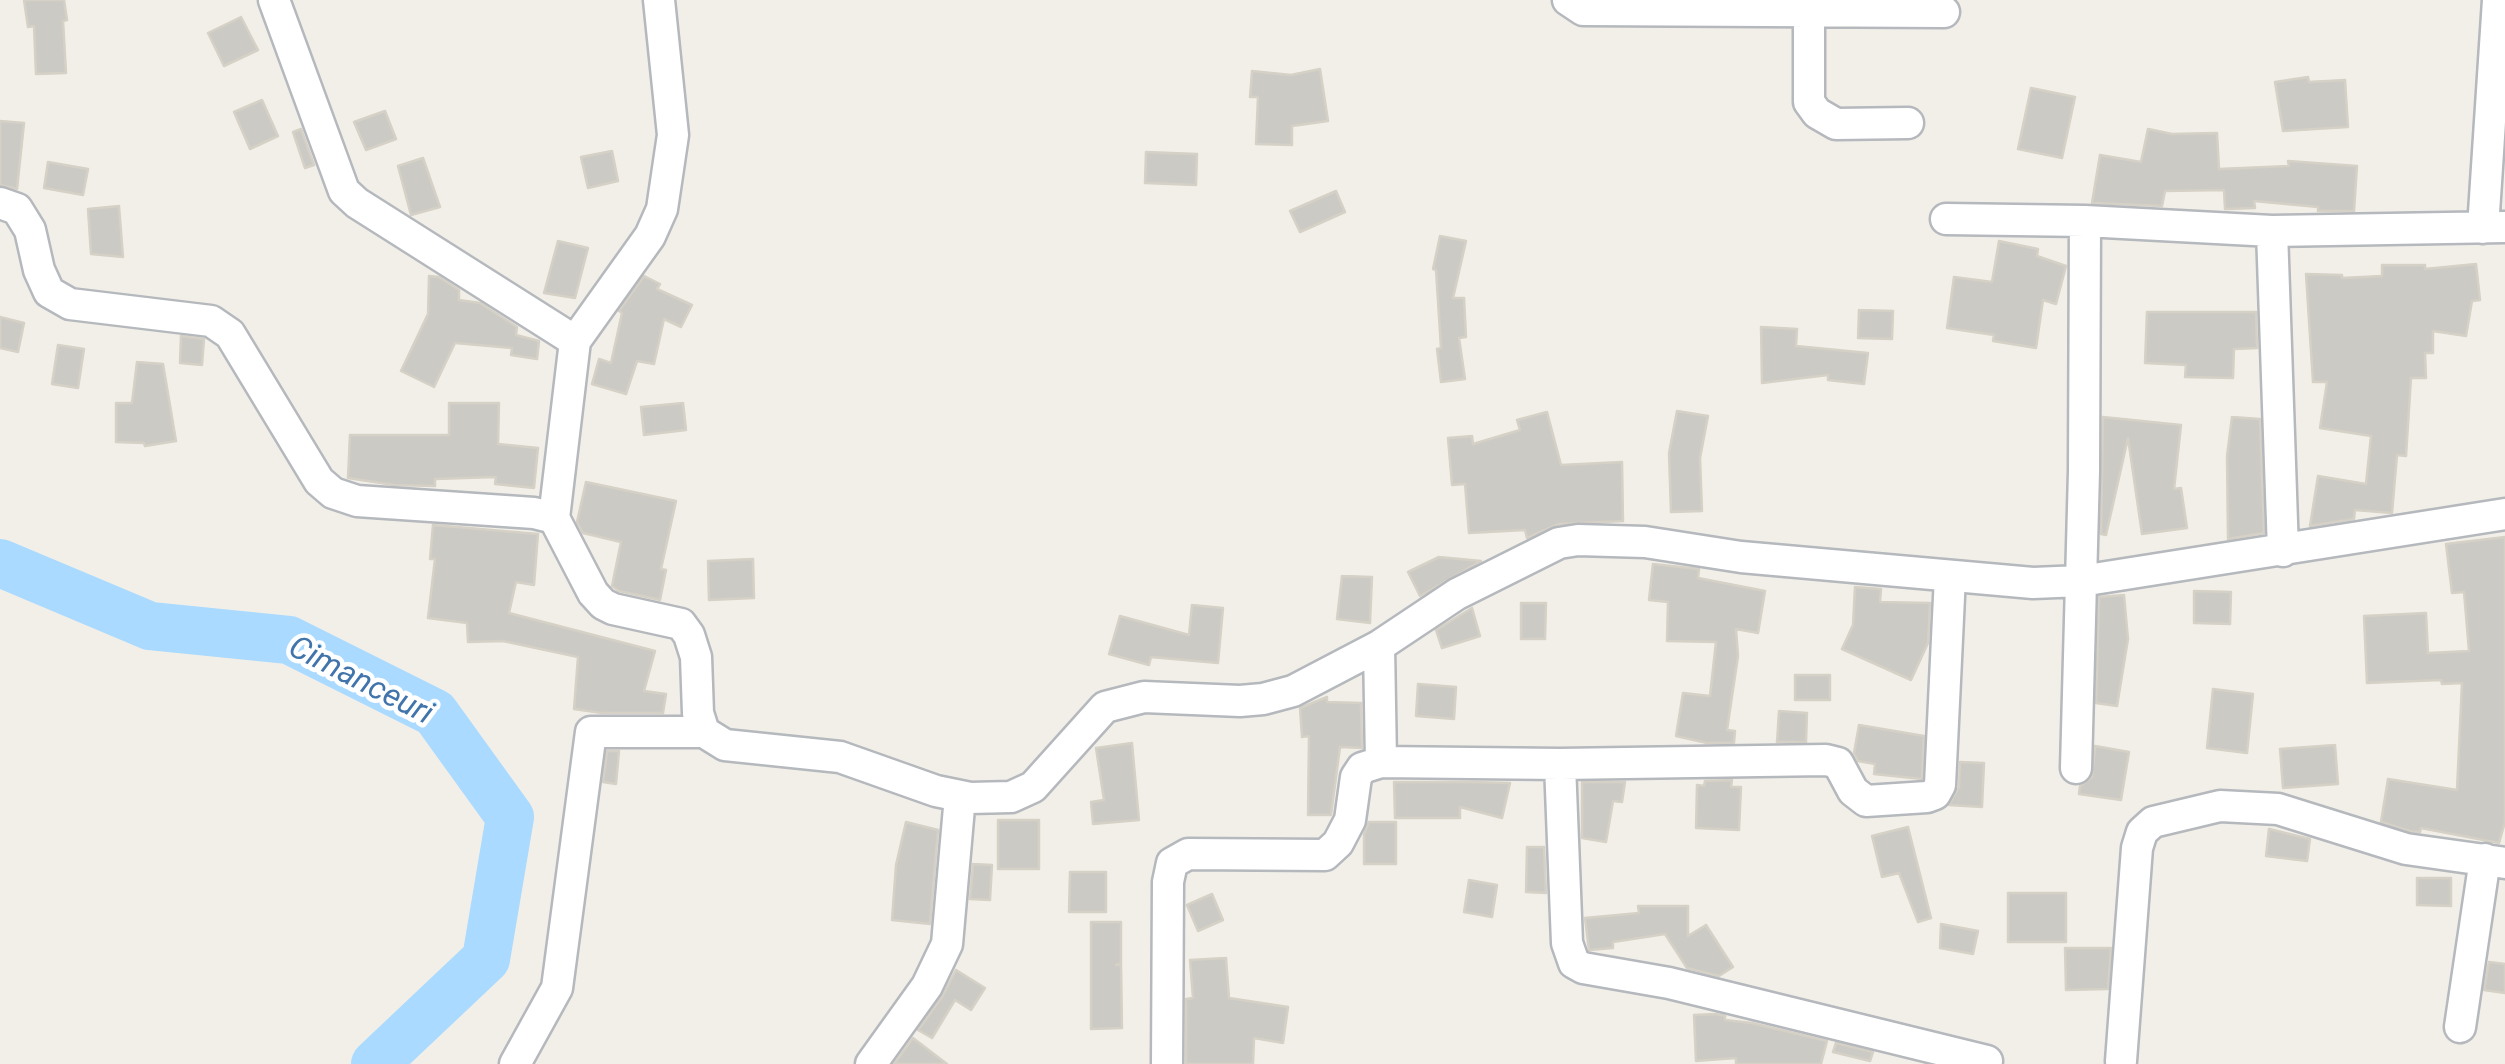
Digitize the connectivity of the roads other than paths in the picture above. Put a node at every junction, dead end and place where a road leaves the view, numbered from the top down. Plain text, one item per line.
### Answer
1 (274, 0) edge
2 (658, 0) edge
3 (1568, 0) edge
4 (2498, 0) edge
5 (1808, 6) edge
6 (1944, 12) dead end
7 (1908, 122) dead end
8 (0, 202) edge
9 (1946, 219) dead end
10 (2085, 221) junction
11 (2494, 228) edge
12 (2272, 230) junction
13 (575, 341) junction
14 (2505, 514) edge
15 (554, 518) junction
16 (2283, 551) junction
17 (1950, 576) junction
18 (2081, 581) junction
19 (1378, 646) junction
20 (704, 732) junction
21 (1380, 762) junction
22 (1560, 764) junction
23 (2076, 768) dead end
24 (960, 796) junction
25 (2495, 861) edge
26 (2460, 1027) dead end
27 (1988, 1061) dead end
28 (2120, 1061) dead end
29 (514, 1064) edge
30 (870, 1064) edge
31 (1167, 1064) edge

1 - 13 street
2 - 13 street
3 - 5 street
4 - 11 street
5 - 6 street
5 - 7 street
8 - 15 street
9 - 10 street
10 - 12 street
10 - 18 street
11 - 12 street
12 - 16 street
13 - 15 street
14 - 16 street
15 - 20 street
16 - 18 street
17 - 18 street
17 - 19 street
17 - 22 street
18 - 23 street
19 - 21 street
19 - 24 street
20 - 24 street
20 - 29 street
21 - 22 street
21 - 31 street
22 - 27 street
24 - 30 street
25 - 26 street
25 - 28 street

